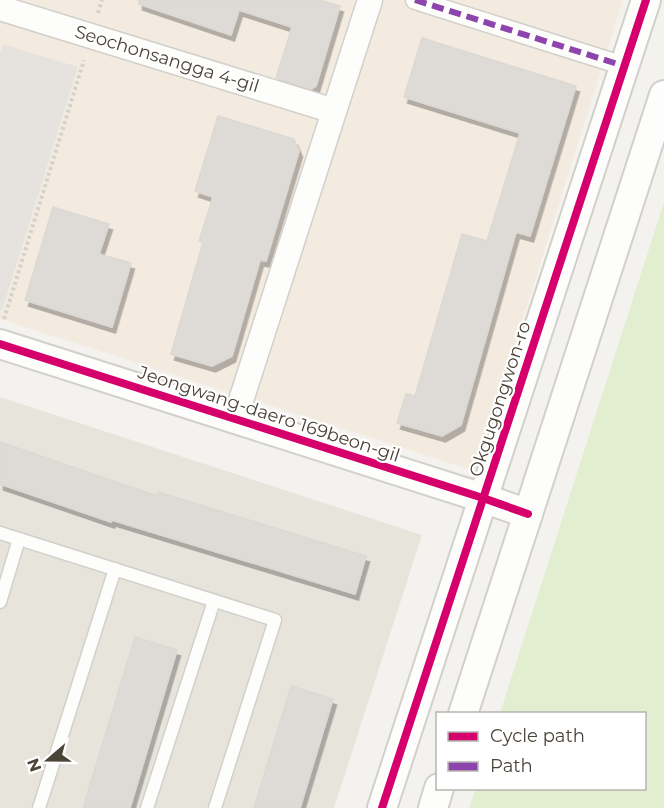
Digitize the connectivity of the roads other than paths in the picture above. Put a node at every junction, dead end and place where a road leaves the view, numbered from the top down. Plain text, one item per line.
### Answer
1 (370, 0) edge
2 (415, 0) edge
3 (646, 0) edge
4 (0, 8) edge
5 (624, 66) junction
6 (664, 95) edge
7 (334, 111) junction
8 (2, 332) edge
9 (235, 419) junction
10 (483, 498) junction
11 (528, 514) junction
12 (0, 532) edge
13 (19, 538) junction
14 (115, 569) junction
15 (214, 601) junction
16 (0, 602) edge
17 (465, 712) edge
18 (439, 790) edge
19 (39, 808) edge
20 (147, 808) edge
21 (215, 808) edge
22 (382, 808) edge
23 (433, 808) edge

1 - 7 street
2 - 5 street
3 - 5 street, Okgugongwon-ro
4 - 7 street, Seochonsangga 4-gil
5 - 10 street, Okgugongwon-ro
6 - 11 street
7 - 9 street
8 - 9 street, Jeongwang-daero 169beon-gil
9 - 10 street, Jeongwang-daero 169beon-gil
10 - 11 street, Jeongwang-daero 169beon-gil
10 - 22 street, Okgugongwon-ro
11 - 17 street
12 - 13 lane
13 - 14 lane
13 - 16 lane
14 - 15 lane
14 - 19 lane
15 - 20 lane
15 - 21 lane
18 - 23 street

